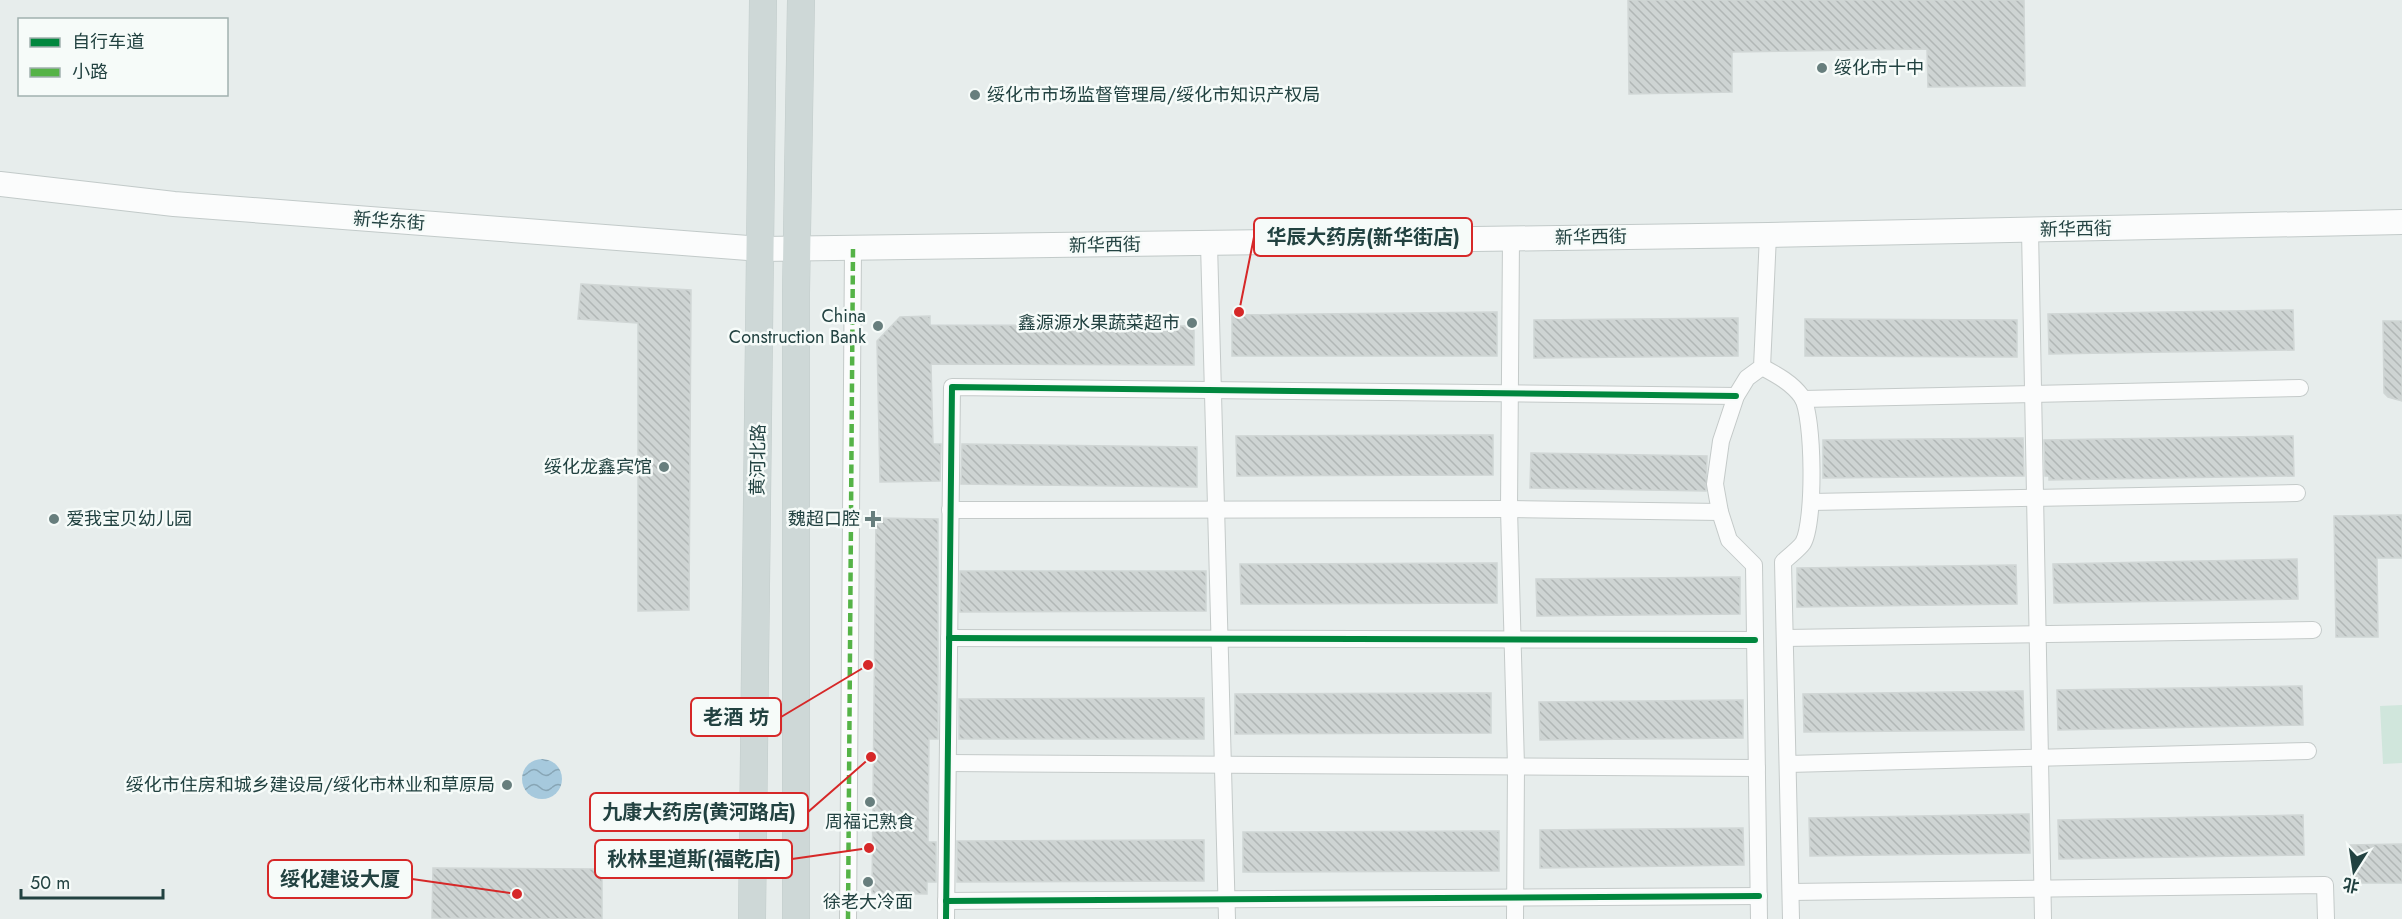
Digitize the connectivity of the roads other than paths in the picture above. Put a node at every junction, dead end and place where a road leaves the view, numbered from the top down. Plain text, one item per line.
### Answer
1 (763, 0) edge
2 (801, 0) edge
3 (0, 184) edge
4 (2402, 222) edge
5 (2030, 230) junction
6 (1768, 235) junction
7 (1511, 238) junction
8 (1209, 244) junction
9 (779, 249) junction
10 (853, 249) junction
11 (1762, 367) junction
12 (2300, 388) dead end
13 (1213, 389) junction
14 (1509, 393) junction
15 (2033, 394) junction
16 (1736, 396) junction
17 (1803, 399) junction
18 (2297, 493) dead end
19 (2036, 498) junction
20 (1811, 502) junction
21 (1216, 509) junction
22 (1509, 509) junction
23 (950, 510) junction
24 (1720, 512) junction
25 (2313, 630) dead end
26 (2037, 634) junction
27 (949, 638) junction
28 (1220, 638) junction
29 (1512, 638) junction
30 (1785, 638) junction
31 (1755, 640) junction
32 (2308, 751) dead end
33 (2039, 758) junction
34 (948, 764) junction
35 (1788, 764) junction
36 (1223, 765) junction
37 (1516, 766) junction
38 (1757, 768) junction
39 (2042, 890) junction
40 (1791, 892) junction
41 (1514, 896) junction
42 (1759, 896) junction
43 (1226, 899) junction
44 (946, 901) junction
45 (752, 919) edge
46 (796, 919) edge
47 (849, 919) edge
48 (946, 919) edge
49 (1227, 919) edge
50 (1515, 919) edge
51 (1759, 919) edge
52 (1791, 919) edge
53 (2043, 919) edge
54 (2326, 919) edge

1 - 9 main road, 黄河北路
2 - 9 main road, 黄河北路
3 - 9 main road, 新华东街
4 - 5 main road, 新华西街
5 - 6 main road, 新华西街
5 - 15 street
6 - 7 main road, 新华西街
6 - 11 street
7 - 8 main road, 新华西街
7 - 14 street
8 - 10 main road, 新华西街
8 - 13 street
9 - 10 main road, 新华西街
9 - 45 main road, 黄河北路
9 - 46 main road, 黄河北路
10 - 47 street
11 - 16 street
11 - 17 street
12 - 15 street
13 - 14 street
13 - 21 street
13 - 23 street
14 - 16 street
14 - 22 street
15 - 17 street
15 - 19 street
16 - 24 street
17 - 20 street
18 - 19 street
19 - 20 street
19 - 26 street
20 - 30 street
21 - 22 street
21 - 23 street
21 - 28 street
22 - 24 street
22 - 29 street
23 - 27 street
24 - 31 street
25 - 26 street
26 - 30 street
26 - 33 street
27 - 28 street
27 - 34 street
28 - 29 street
28 - 36 street
29 - 31 street
29 - 37 street
30 - 35 street
31 - 38 street
32 - 33 street
33 - 35 street
33 - 39 street
34 - 36 street
34 - 44 street
35 - 40 street
36 - 37 street
36 - 43 street
37 - 38 street
37 - 41 street
38 - 42 street
39 - 40 street
39 - 53 street
39 - 54 street
40 - 52 street
41 - 42 street
41 - 43 street
41 - 50 street
42 - 51 street
43 - 44 street
43 - 49 street
44 - 48 street

